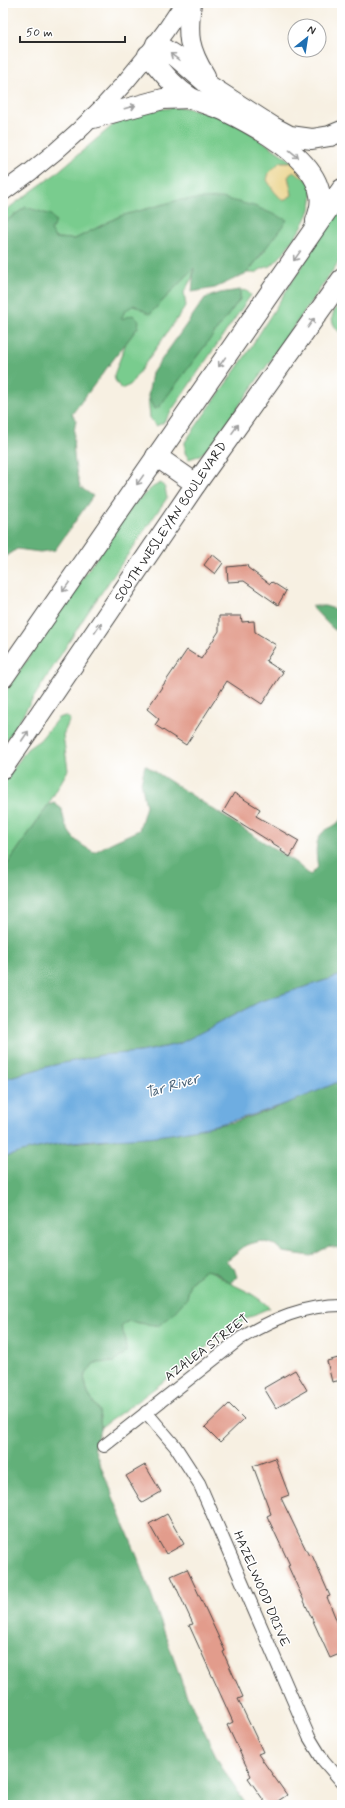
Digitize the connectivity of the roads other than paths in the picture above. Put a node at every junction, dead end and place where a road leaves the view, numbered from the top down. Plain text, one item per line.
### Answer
1 (184, 3) edge
2 (191, 3) edge
3 (152, 50) junction
4 (211, 87) junction
5 (191, 98) junction
6 (93, 118) junction
7 (342, 131) edge
8 (342, 189) edge
9 (3, 192) edge
10 (312, 233) junction
11 (342, 279) edge
12 (156, 456) junction
13 (196, 484) junction
14 (3, 678) edge
15 (3, 768) edge
16 (342, 1305) edge
17 (146, 1412) junction
18 (104, 1446) dead end
19 (342, 1782) edge

1 - 3 main road
2 - 4 highway
4 -> 3 highway
3 - 5 highway
3 - 6 main road
4 - 7 highway
6 -> 5 highway
5 -> 10 highway
6 - 9 main road
8 - 10 highway
10 -> 12 highway
13 -> 11 highway, SOUTH WESLEYAN BOULEVARD
12 - 13 highway
12 -> 14 highway
15 -> 13 highway, SOUTH WESLEYAN BOULEVARD
16 - 17 street, AZALEA STREET
17 - 18 street, AZALEA STREET
17 - 19 street, HAZELWOOD DRIVE

